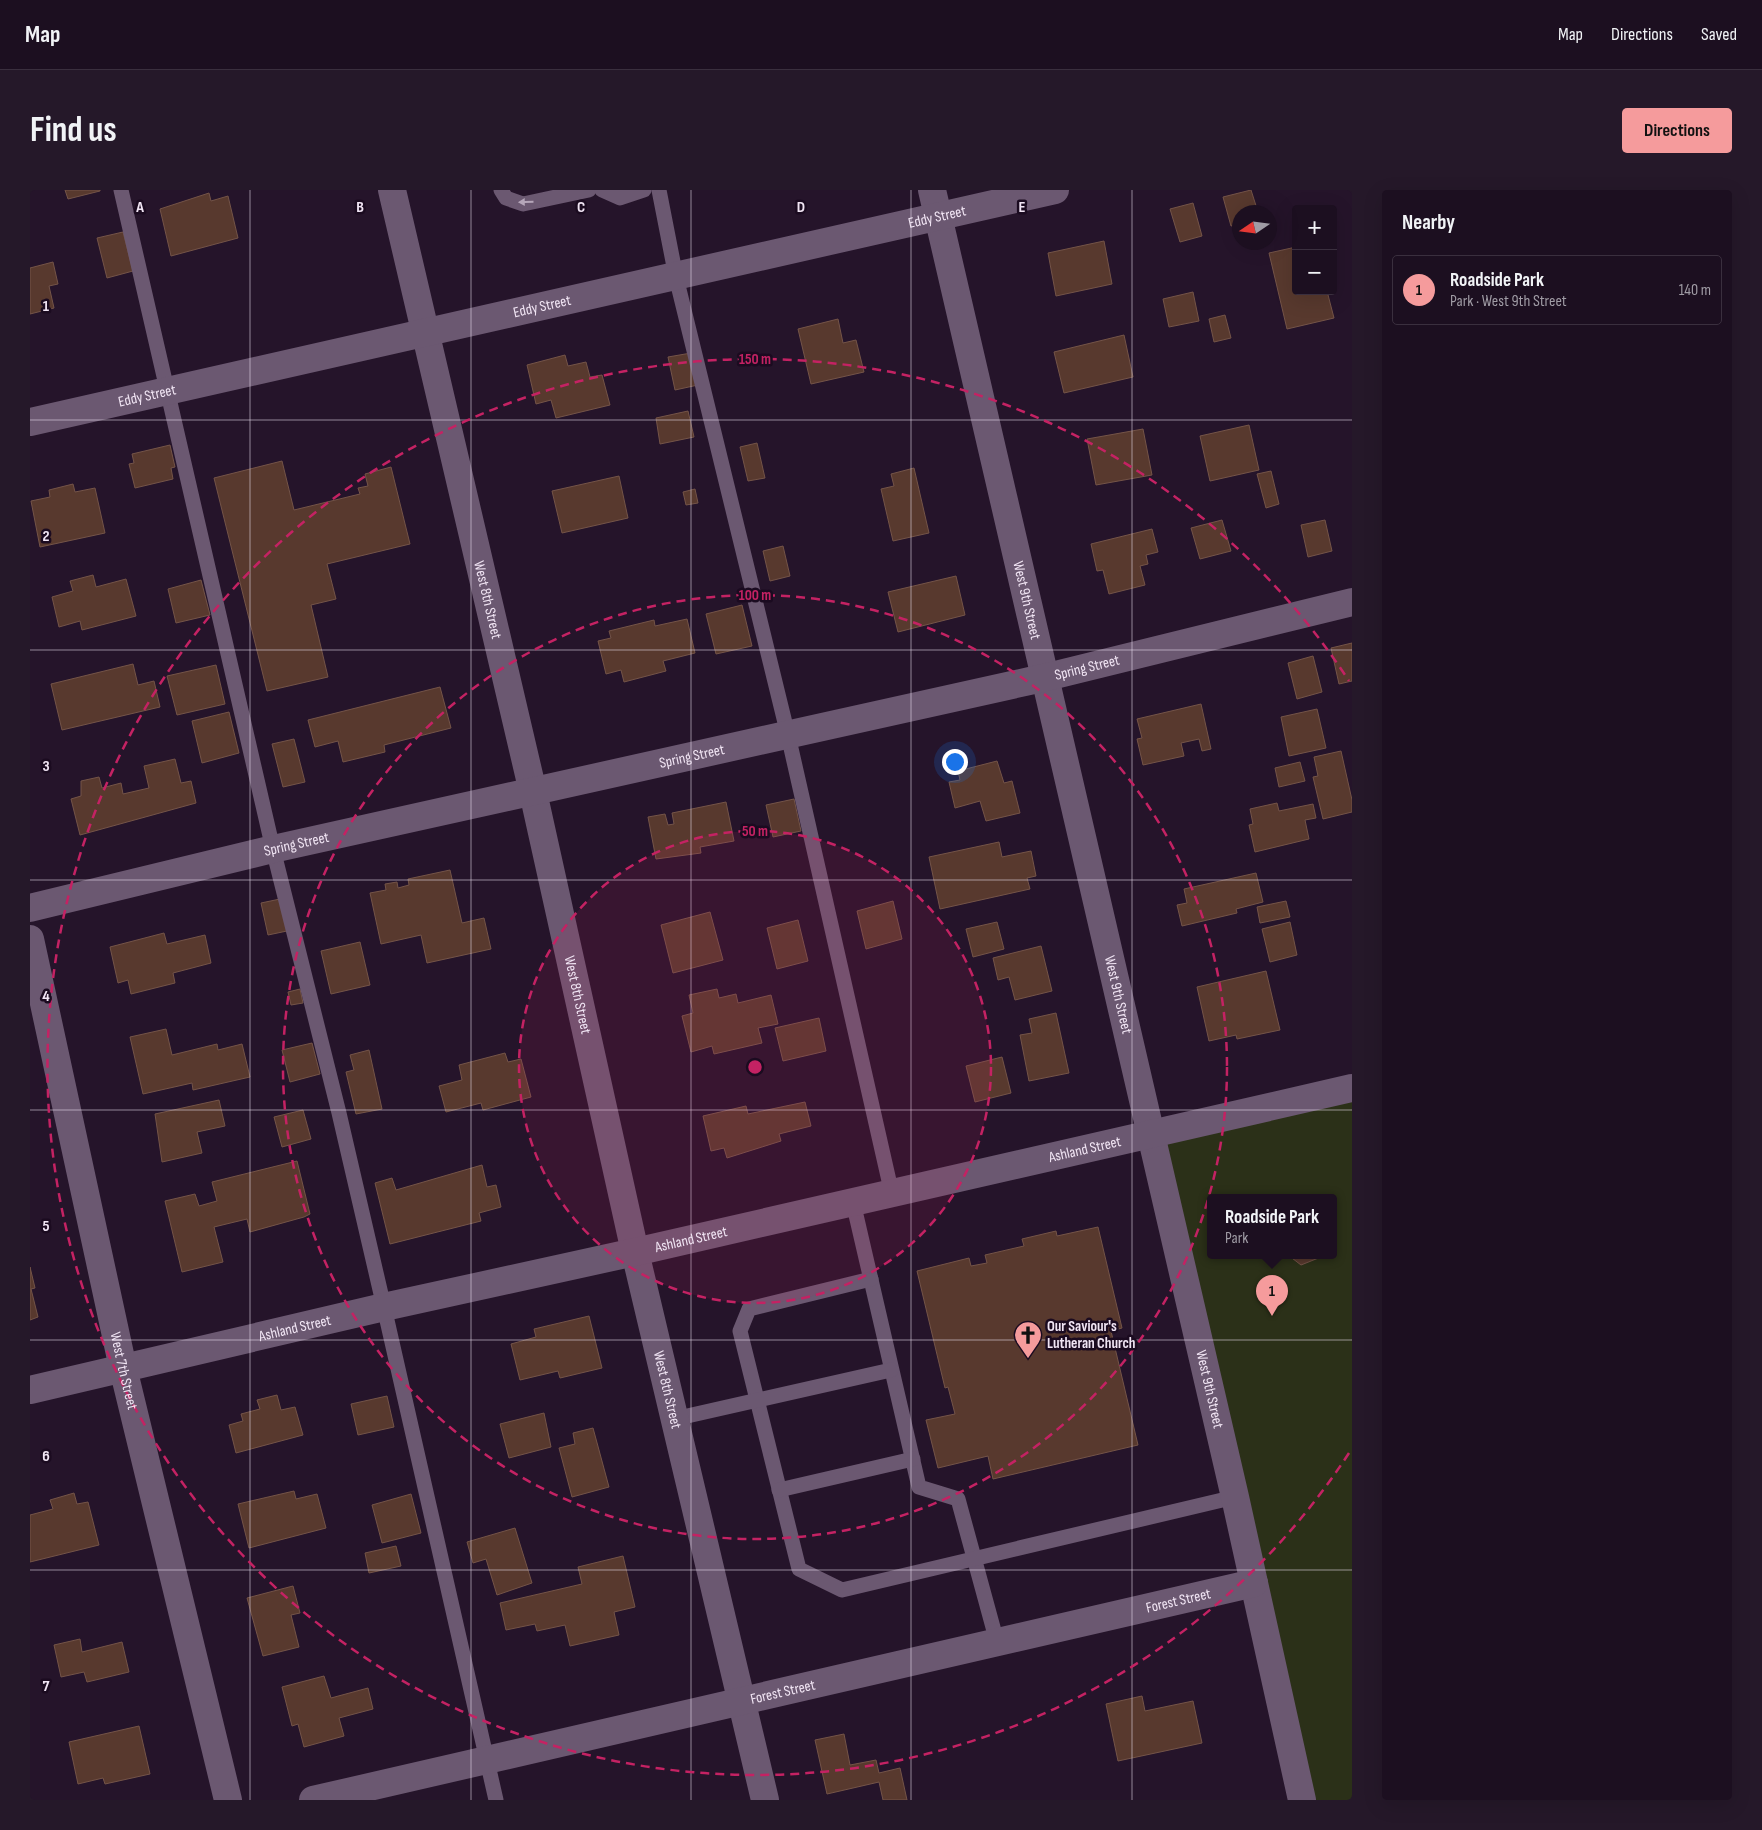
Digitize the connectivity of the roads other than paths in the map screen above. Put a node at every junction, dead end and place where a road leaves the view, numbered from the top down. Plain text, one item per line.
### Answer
1 (122, 190) edge
2 (392, 190) edge
3 (501, 190) edge
4 (589, 190) edge
5 (602, 190) edge
6 (644, 190) edge
7 (659, 190) edge
8 (932, 190) edge
9 (1055, 190) edge
10 (938, 217) junction
11 (676, 277) junction
12 (427, 333) junction
13 (168, 391) junction
14 (30, 422) edge
15 (1352, 602) edge
16 (1043, 678) junction
17 (788, 735) junction
18 (533, 792) junction
19 (273, 849) junction
20 (30, 908) edge
21 (30, 939) edge
22 (1352, 1088) edge
23 (1150, 1135) junction
24 (892, 1194) junction
25 (853, 1202) junction
26 (635, 1252) junction
27 (871, 1280) junction
28 (384, 1307) junction
29 (123, 1368) junction
30 (892, 1370) junction
31 (30, 1390) edge
32 (757, 1401) junction
33 (674, 1419) junction
34 (913, 1459) junction
35 (779, 1490) junction
36 (1235, 1497) junction
37 (975, 1558) junction
38 (1254, 1584) junction
39 (998, 1642) junction
40 (741, 1702) junction
41 (486, 1760) junction
42 (228, 1800) edge
43 (313, 1800) edge
44 (496, 1800) edge
45 (764, 1800) edge
46 (1302, 1800) edge

1 - 13 lane
2 - 12 street, West 8th Street
4 -> 3 lane
5 - 6 lane
7 - 11 lane
8 - 10 street, West 9th Street
9 - 10 street, Eddy Street
10 - 11 street, Eddy Street
10 - 16 street, West 9th Street
11 - 12 street, Eddy Street
11 - 17 lane
12 - 13 street, Eddy Street
12 - 18 street, West 8th Street
13 - 14 street, Eddy Street
13 - 19 lane
15 - 16 street, Spring Street
16 - 17 street, Spring Street
16 - 23 street, West 9th Street
17 - 18 street, Spring Street
17 - 24 lane
18 - 19 street, Spring Street
18 - 26 street, West 8th Street
19 - 20 street, Spring Street
19 - 28 lane
21 - 29 street, West 7th Street
22 - 23 street, Ashland Street
23 - 24 street, Ashland Street
23 - 36 street, West 9th Street
24 - 25 street, Ashland Street
25 - 26 street, Ashland Street
25 - 27 lane
26 - 28 street, Ashland Street
26 - 33 street, West 8th Street
27 - 30 lane
27 - 32 lane
28 - 29 street, Ashland Street
28 - 41 lane
29 - 31 street, Ashland Street
29 - 42 street, West 7th Street
30 - 32 lane
30 - 34 lane
32 - 33 lane
32 - 35 lane
33 - 40 street, West 8th Street
34 - 35 lane
34 - 37 lane
35 - 37 lane
36 - 37 lane
36 - 38 street, West 9th Street
37 - 39 lane
38 - 39 street, Forest Street
38 - 46 street, West 9th Street
39 - 40 street, Forest Street
40 - 41 street, Forest Street
40 - 45 street, West 8th Street
41 - 43 street, Forest Street
41 - 44 lane

